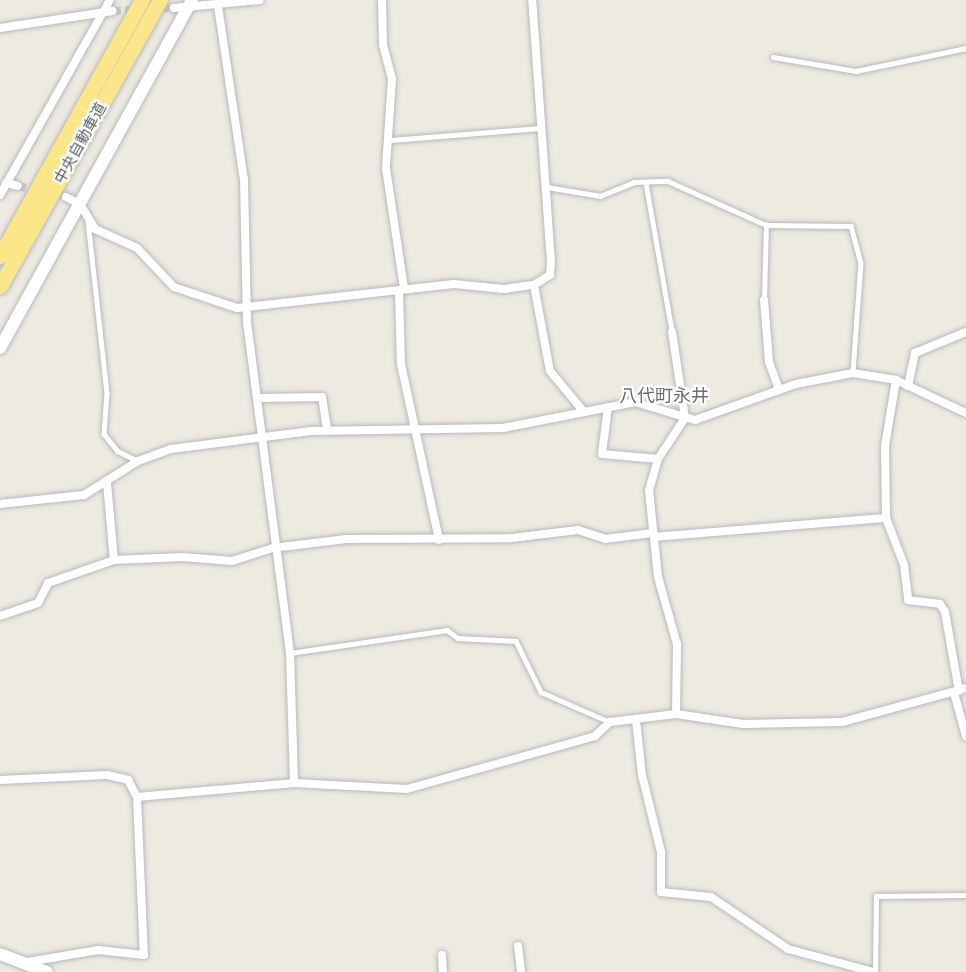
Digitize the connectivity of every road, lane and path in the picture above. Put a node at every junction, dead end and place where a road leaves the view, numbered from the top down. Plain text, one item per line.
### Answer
1 (110, 0) edge
2 (142, 0) edge
3 (160, 0) edge
4 (260, 0) edge
5 (382, 0) edge
6 (532, 0) edge
7 (191, 3) edge
8 (218, 6) junction
9 (174, 8) tunnel mouth
10 (113, 11) tunnel mouth
11 (103, 13) junction
12 (0, 28) edge
13 (966, 48) edge
14 (773, 57) dead end
15 (538, 128) junction
16 (390, 140) junction
17 (6, 183) junction
18 (646, 183) junction
19 (18, 186) tunnel mouth
20 (547, 187) junction
21 (0, 195) edge
22 (66, 197) tunnel mouth
23 (80, 204) junction
24 (88, 221) junction
25 (766, 225) junction
26 (0, 256) edge
27 (534, 285) junction
28 (0, 286) edge
29 (401, 289) junction
30 (764, 300) joint
31 (246, 307) junction
32 (966, 331) edge
33 (672, 332) joint
34 (0, 348) edge
35 (853, 373) junction
36 (896, 380) junction
37 (908, 386) junction
38 (779, 390) junction
39 (259, 398) junction
40 (608, 406) junction
41 (584, 412) junction
42 (966, 413) edge
43 (685, 418) junction
44 (419, 429) junction
45 (327, 430) junction
46 (265, 438) junction
47 (658, 459) junction
48 (138, 461) junction
49 (108, 483) junction
50 (0, 504) edge
51 (886, 518) junction
52 (654, 535) junction
53 (438, 540) junction
54 (273, 548) junction
55 (114, 560) junction
56 (0, 616) edge
57 (290, 652) junction
58 (960, 691) edge
59 (676, 714) junction
60 (636, 720) junction
61 (610, 722) junction
62 (966, 736) edge
63 (0, 780) edge
64 (294, 783) junction
65 (137, 797) junction
66 (966, 895) edge
67 (519, 946) dead end
68 (0, 954) edge
69 (442, 955) dead end
70 (22, 963) junction
71 (47, 972) edge
72 (443, 972) edge
73 (521, 972) edge
74 (874, 972) edge

1 - 11 street
2 - 26 highway, 中央自動車道
3 - 28 highway, 中央自動車道
4 - 8 street
5 - 16 street
6 - 15 street
7 - 8 street
7 - 9 street
7 - 23 street
8 - 31 street
10 - 11 street
11 - 12 street
11 - 17 street
13 - 14 lane
15 - 16 lane
15 - 20 street
16 - 29 street
17 - 19 street
17 - 21 street
18 - 20 lane
18 - 25 lane
18 - 33 lane
20 - 27 street
22 - 23 street
23 - 24 street
23 - 34 street
24 - 31 street
24 - 48 lane
25 - 30 lane
25 - 35 lane
27 - 29 street
27 - 41 street
29 - 31 street
29 - 44 street
30 - 38 street
31 - 39 street
32 - 37 street
33 - 43 street
35 - 36 street
35 - 38 street
36 - 37 street
36 - 51 street
37 - 42 street
38 - 43 street
39 - 45 street
39 - 46 street
40 - 41 street
40 - 43 street
40 - 47 street
41 - 44 street
43 - 47 street
44 - 45 street
44 - 53 street
45 - 46 street
46 - 48 street
46 - 54 street
47 - 52 street
48 - 49 street
49 - 50 street
49 - 55 street
51 - 52 street
51 - 58 street
52 - 53 street
52 - 59 street
53 - 54 street
54 - 55 street
54 - 57 street
55 - 56 street
57 - 61 lane
57 - 64 street
58 - 59 street
58 - 62 street
59 - 60 street
60 - 61 street
60 - 74 street
61 - 64 street
63 - 65 street
64 - 65 street
65 - 70 street
66 - 74 lane
67 - 73 street
68 - 70 street
69 - 72 street
70 - 71 street

